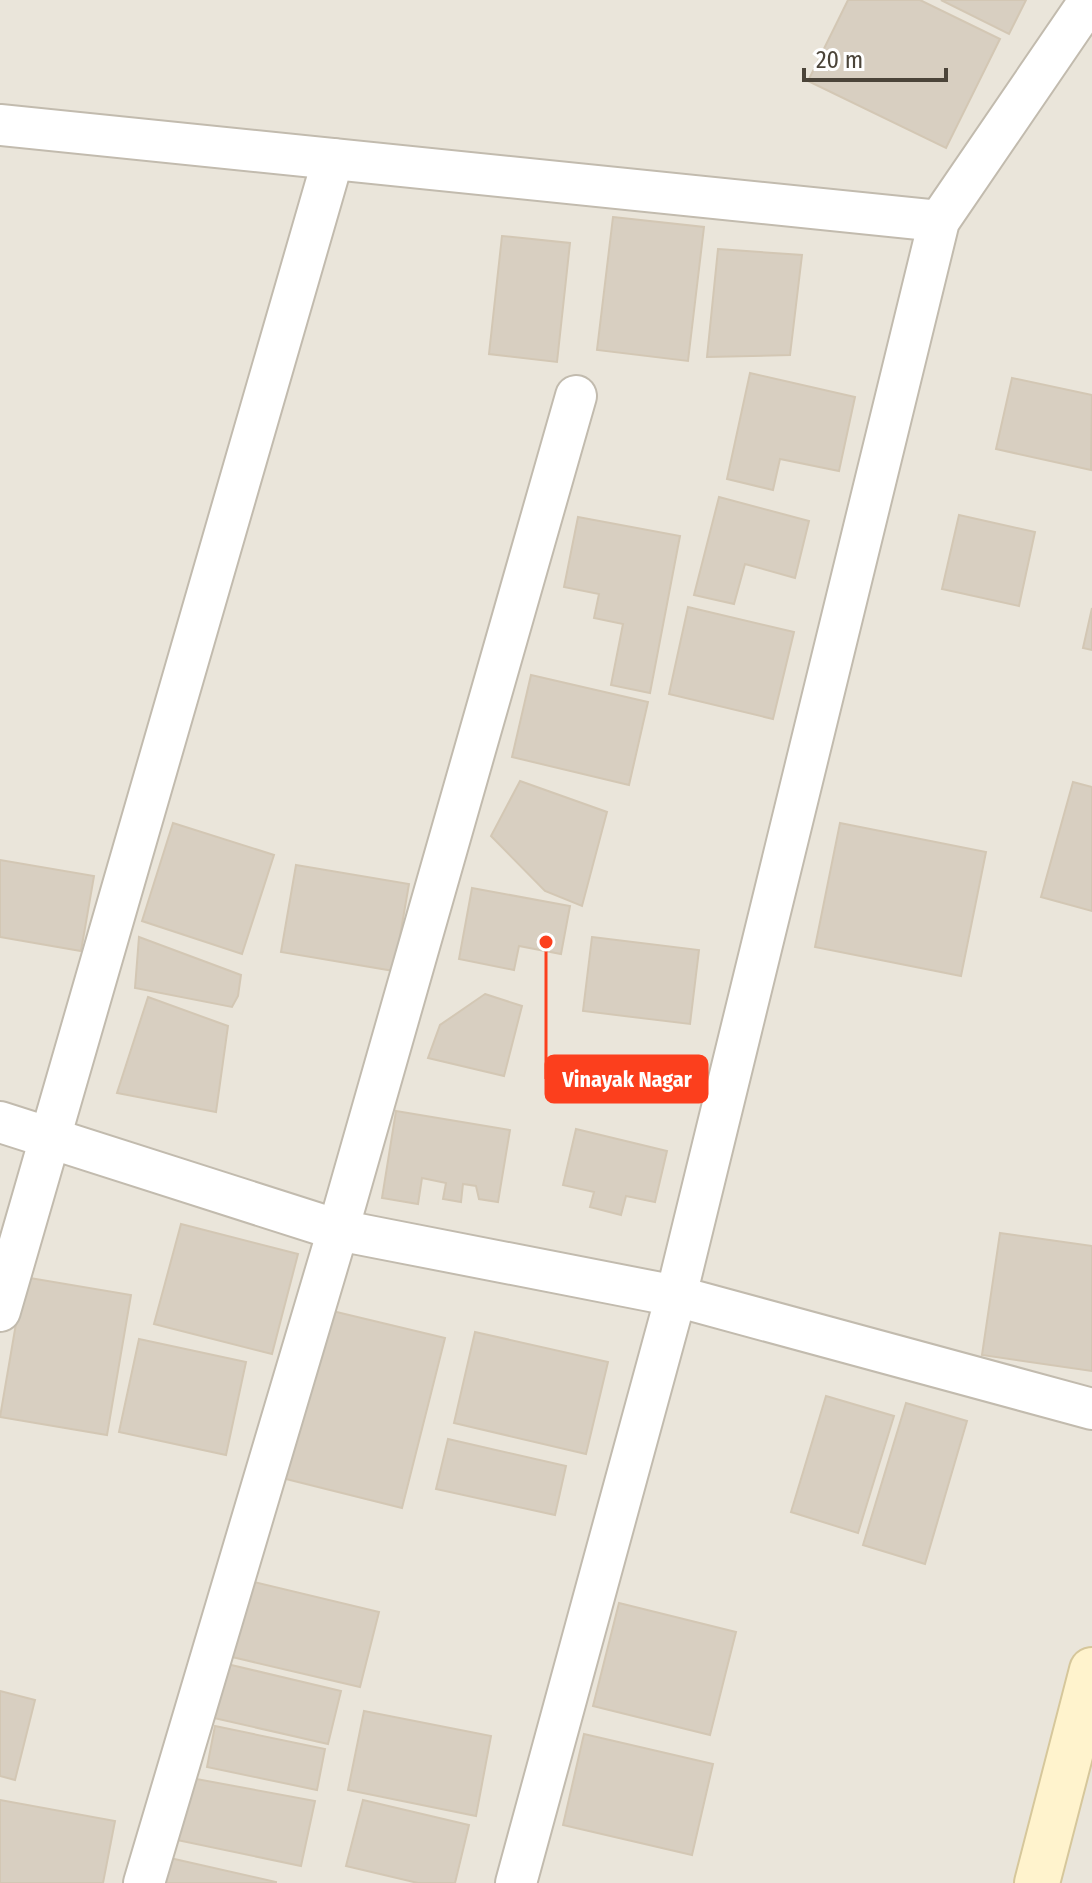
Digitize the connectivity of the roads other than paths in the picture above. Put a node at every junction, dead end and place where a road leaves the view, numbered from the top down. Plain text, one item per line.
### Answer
1 (1090, 0) edge
2 (0, 125) edge
3 (333, 159) junction
4 (939, 221) junction
5 (576, 396) dead end
6 (0, 1122) edge
7 (49, 1134) junction
8 (338, 1230) junction
9 (676, 1296) junction
10 (0, 1311) edge
11 (1092, 1409) edge
12 (1092, 1670) edge
13 (144, 1883) edge
14 (516, 1883) edge
15 (1037, 1883) edge

1 - 4 street
2 - 3 street
3 - 4 street
3 - 7 street
4 - 9 street
5 - 8 street
6 - 7 street
7 - 8 street
7 - 10 street
8 - 9 street
8 - 13 street
9 - 11 street
9 - 14 street
12 - 15 street

